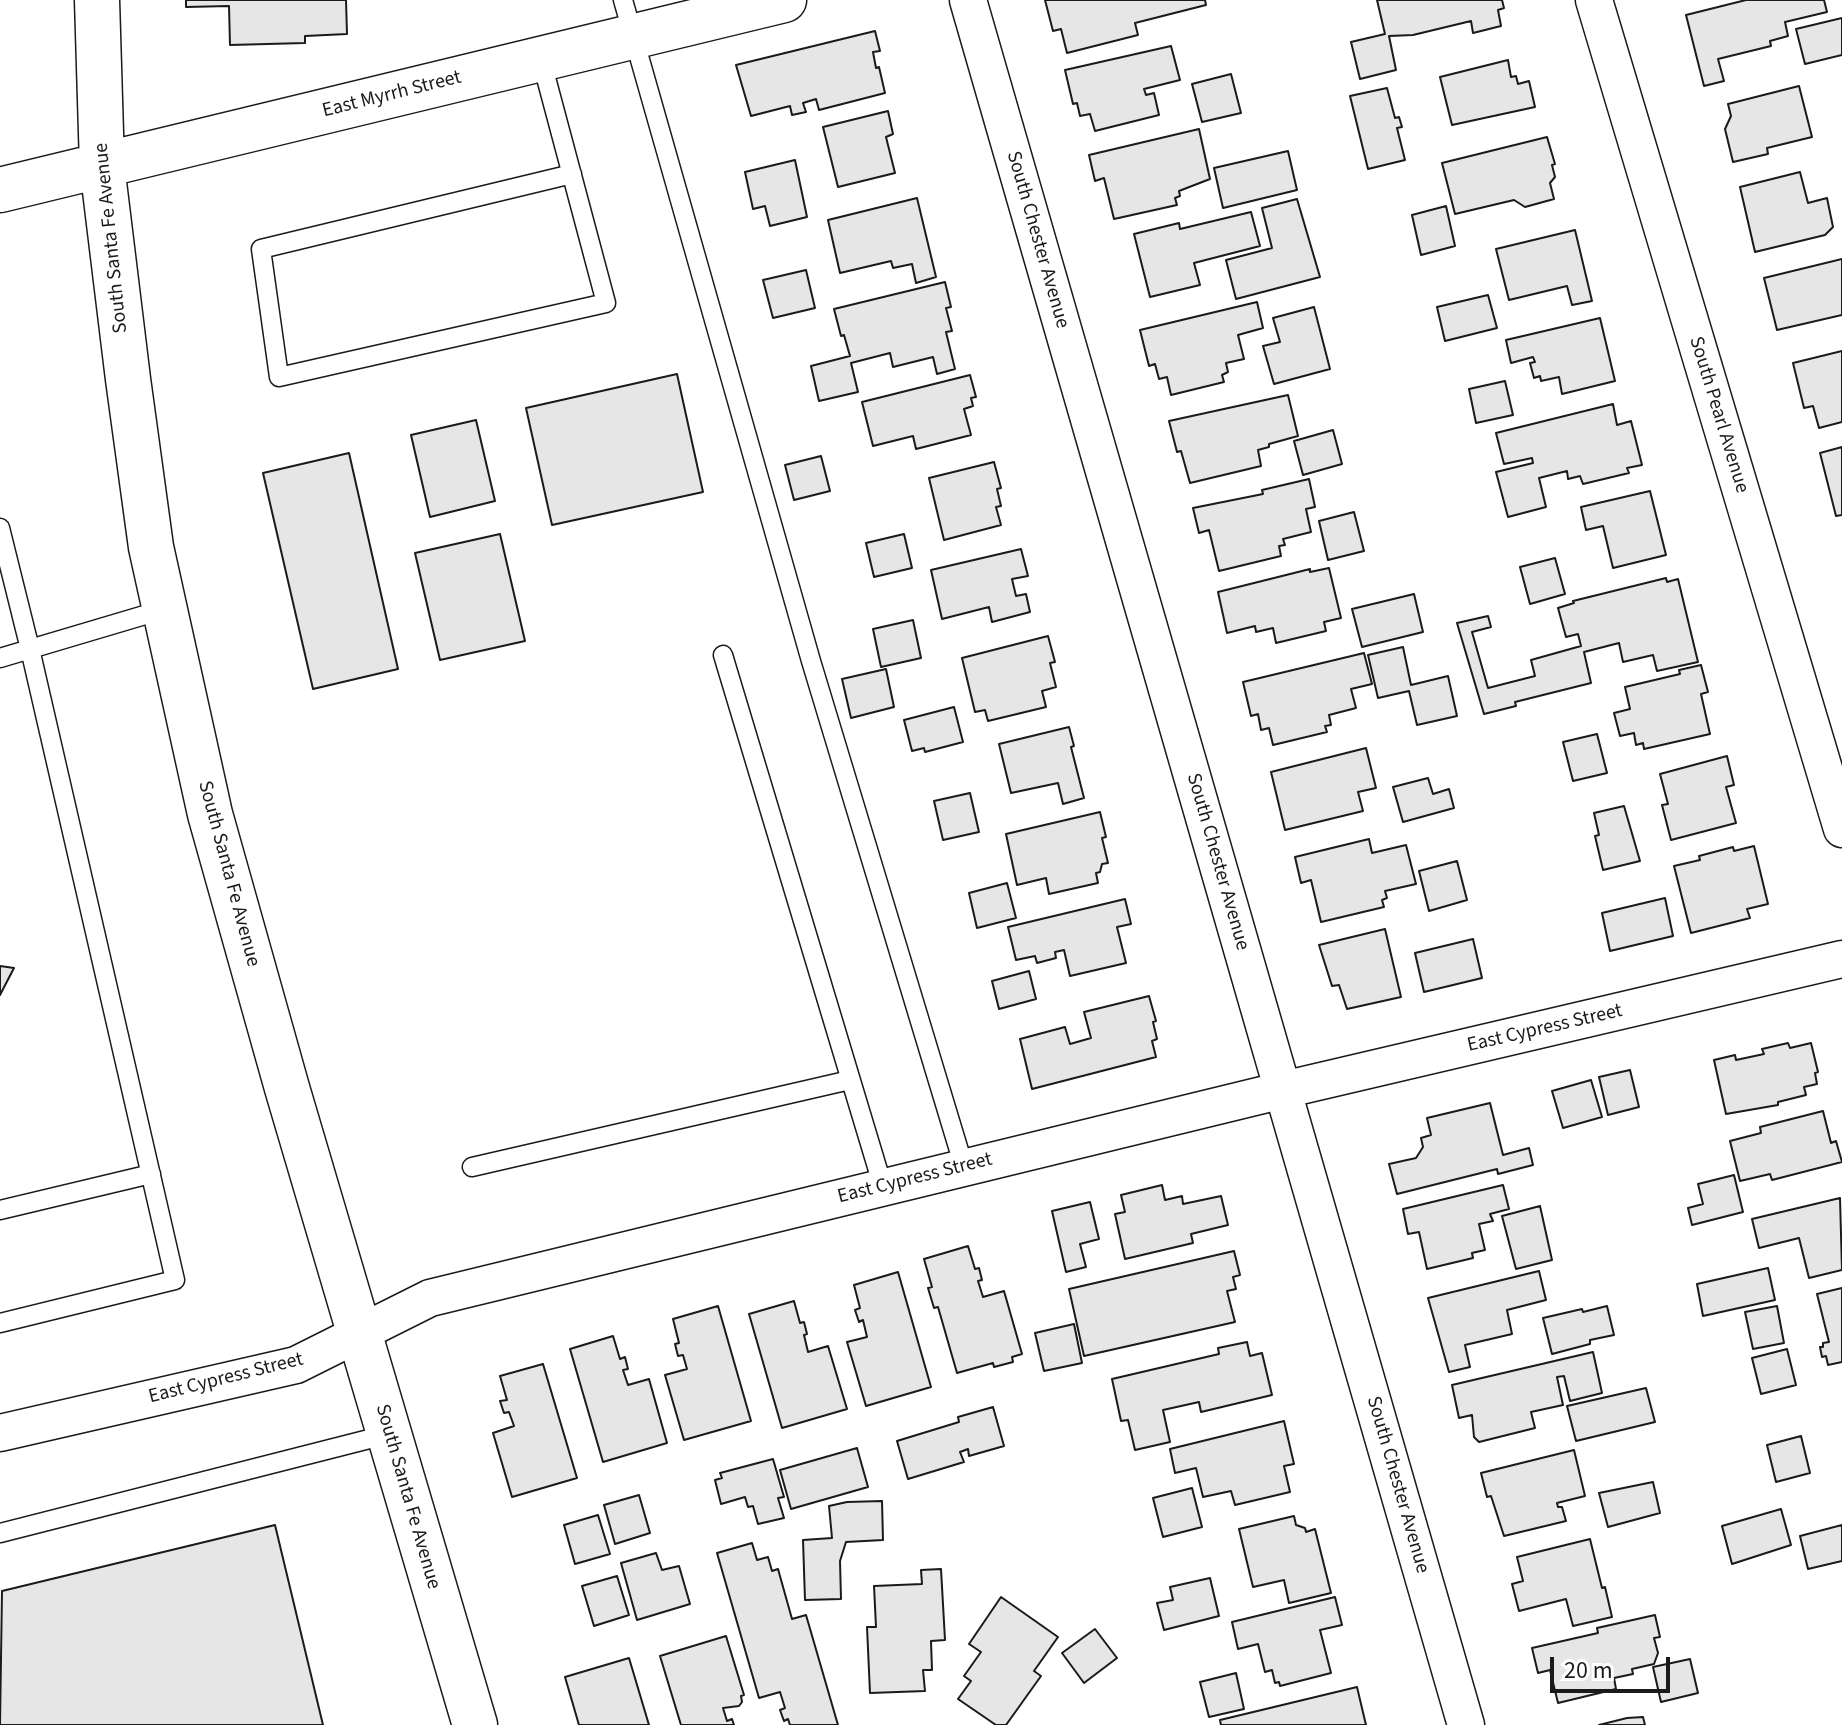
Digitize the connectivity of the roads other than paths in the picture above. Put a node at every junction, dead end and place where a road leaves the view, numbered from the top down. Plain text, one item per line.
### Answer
1 (97, 0) edge
2 (784, 0) edge
3 (968, 0) edge
4 (1594, 0) edge
5 (629, 18) edge
6 (541, 59) junction
7 (102, 166) junction
8 (572, 174) junction
9 (0, 190) edge
10 (0, 528) edge
11 (165, 609) junction
12 (30, 649) junction
13 (723, 655) dead end
14 (0, 658) edge
15 (1842, 829) edge
16 (1842, 959) edge
17 (850, 1080) junction
18 (1283, 1090) junction
19 (472, 1167) dead end
20 (964, 1167) junction
21 (151, 1174) junction
22 (883, 1187) junction
23 (0, 1210) edge
24 (0, 1323) edge
25 (359, 1333) junction
26 (0, 1433) edge
27 (389, 1434) junction
28 (0, 1533) edge
29 (475, 1725) edge
30 (1466, 1725) edge

1 - 7 main road, South Santa Fe Avenue
2 - 5 main road, East Myrrh Street
3 - 18 street, South Chester Avenue
4 - 15 street, South Pearl Avenue
5 - 6 main road, East Myrrh Street
5 - 20 lane
6 - 7 main road, East Myrrh Street
6 - 8 lane
7 - 9 main road, East Myrrh Street
7 - 11 main road, South Santa Fe Avenue
8 - 8 lane
10 - 12 lane
11 - 12 lane
11 - 25 main road, South Santa Fe Avenue
12 - 14 lane
12 - 21 lane
13 - 17 lane
16 - 18 street, East Cypress Street
17 - 19 lane
17 - 22 lane
18 - 20 street, East Cypress Street
18 - 30 street, South Chester Avenue
20 - 22 street, East Cypress Street
21 - 23 lane
21 - 24 lane
22 - 25 street, East Cypress Street
25 - 26 street, East Cypress Street
25 - 27 main road, South Santa Fe Avenue
27 - 28 lane
27 - 29 main road, South Santa Fe Avenue

